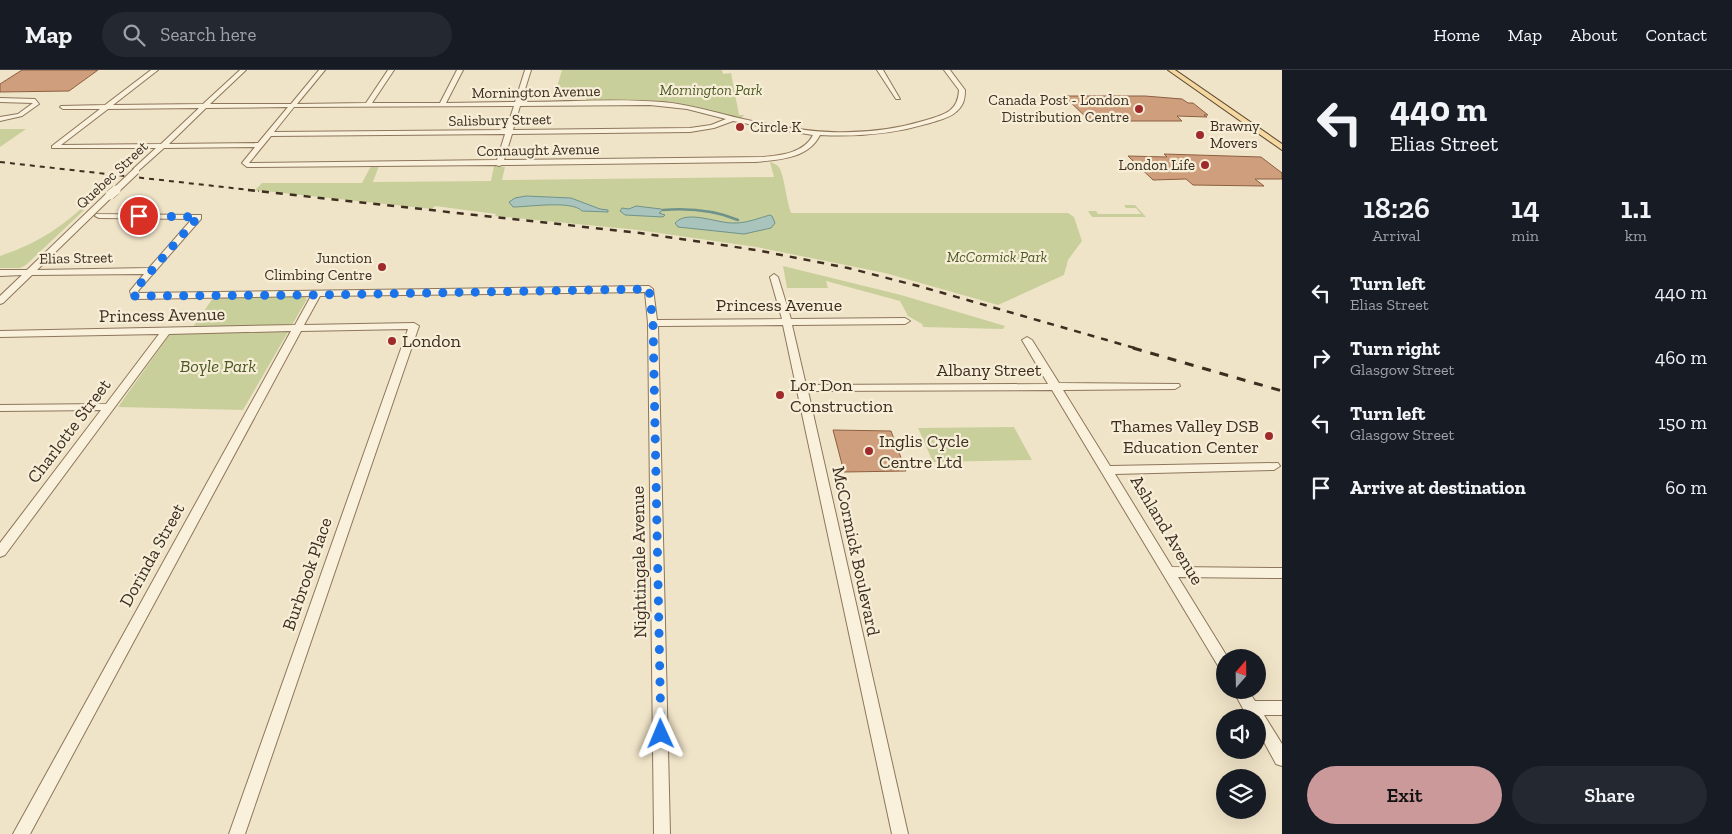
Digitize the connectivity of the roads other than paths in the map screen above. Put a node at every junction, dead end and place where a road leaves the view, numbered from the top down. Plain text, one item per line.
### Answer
1 (155, 70) edge
2 (243, 70) edge
3 (322, 70) edge
4 (391, 70) edge
5 (460, 70) edge
6 (528, 70) edge
7 (880, 70) edge
8 (947, 70) edge
9 (1171, 70) edge
10 (898, 98) dead end
11 (0, 100) edge
12 (517, 104) junction
13 (442, 105) junction
14 (206, 106) junction
15 (291, 106) junction
16 (367, 106) junction
17 (63, 107) dead end
18 (107, 107) junction
19 (0, 119) edge
20 (731, 119) junction
21 (508, 132) junction
22 (818, 132) junction
23 (268, 134) junction
24 (258, 145) junction
25 (162, 146) junction
26 (1282, 148) edge
27 (499, 164) junction
28 (99, 216) dead end
29 (152, 271) junction
30 (31, 272) junction
31 (0, 273) edge
32 (774, 277) dead end
33 (316, 295) junction
34 (0, 301) edge
35 (905, 321) dead end
36 (787, 322) junction
37 (653, 323) junction
38 (414, 326) joint
39 (298, 328) junction
40 (166, 331) junction
41 (0, 334) edge
42 (1027, 340) dead end
43 (1055, 386) junction
44 (1175, 386) dead end
45 (802, 388) junction
46 (109, 406) junction
47 (0, 408) edge
48 (1274, 466) dead end
49 (1106, 470) junction
50 (0, 552) edge
51 (1169, 572) junction
52 (1282, 572) edge
53 (1216, 650) edge
54 (1282, 708) edge
55 (1266, 712) edge
56 (1266, 732) edge
57 (1282, 759) edge
58 (21, 834) edge
59 (238, 834) edge
60 (662, 834) edge
61 (900, 834) edge

1 - 18 street
2 - 14 street, Quebec Street
3 - 15 street
4 - 16 street
5 - 13 street
6 - 12 street
7 - 10 street
8 - 22 street, Mornington Avenue
9 - 26 main road
11 - 19 street
12 - 13 street, Mornington Avenue
12 - 20 street, Mornington Avenue
12 - 21 street
13 - 16 street, Mornington Avenue
14 - 15 street, Mornington Avenue
14 - 18 street, Mornington Avenue
14 - 25 street, Quebec Street
15 - 16 street, Mornington Avenue
15 - 23 street
17 - 18 street, Mornington Avenue
18 - 25 street
20 - 21 street, Salisbury Street
20 - 22 street, Mornington Avenue
21 - 23 street, Salisbury Street
21 - 27 street
22 - 27 street, Connaught Avenue
23 - 24 street
24 - 25 street
24 - 27 street, Connaught Avenue
25 - 30 street, Quebec Street, bridge
28 - 29 street
29 - 30 street, Elias Street
29 - 33 street
30 - 31 street, Elias Street
30 - 34 street, Quebec Street
32 - 36 street, McCormick Boulevard
33 - 37 street, Nightingale Avenue
33 - 39 street, Dorinda Street
35 - 36 street, Princess Avenue
36 - 37 street, Princess Avenue
36 - 45 street, McCormick Boulevard
37 - 60 street, Nightingale Avenue
38 - 39 street, Princess Avenue
38 - 59 street, Burbrook Place
39 - 40 street, Princess Avenue
39 - 58 street, Dorinda Street
40 - 41 street, Princess Avenue
40 - 46 street, Charlotte Street
42 - 43 street, Ashland Avenue
43 - 44 street, Albany Street
43 - 45 street, Albany Street
43 - 49 street, Ashland Avenue
45 - 61 street, McCormick Boulevard
46 - 47 street
46 - 50 street, Charlotte Street
48 - 49 street
49 - 51 street, Ashland Avenue
51 - 52 street
51 - 53 street, Ashland Avenue
54 - 55 street
56 - 57 street

